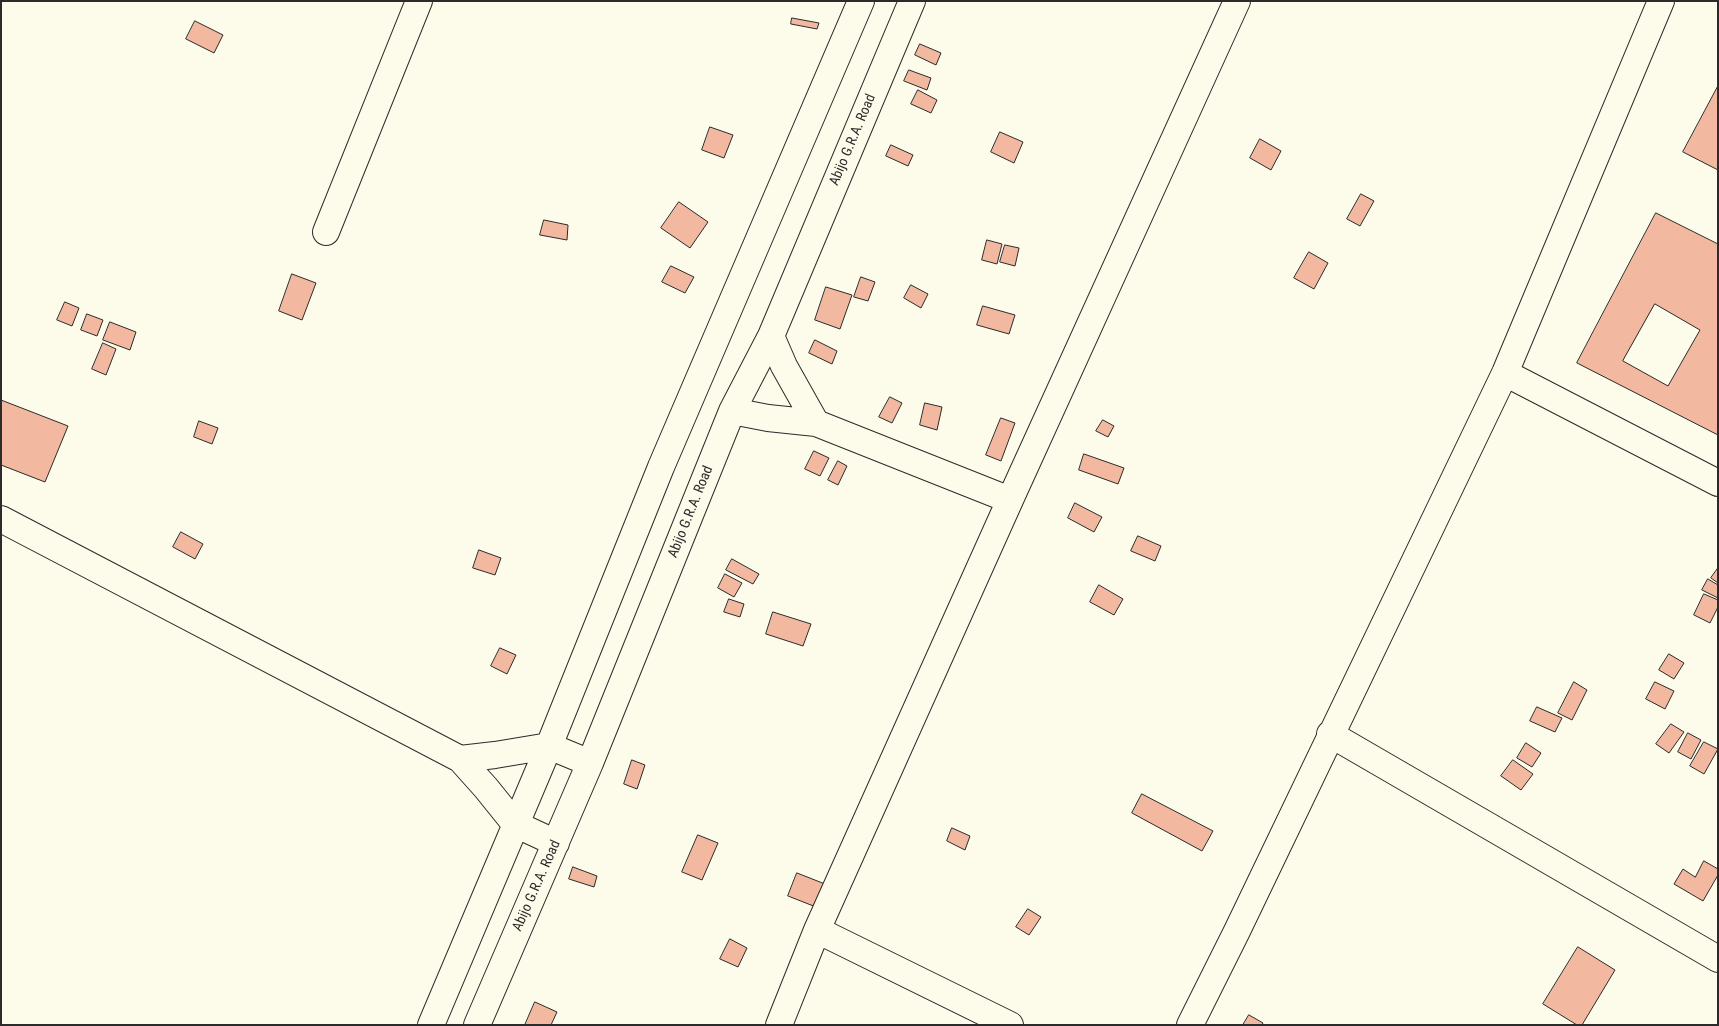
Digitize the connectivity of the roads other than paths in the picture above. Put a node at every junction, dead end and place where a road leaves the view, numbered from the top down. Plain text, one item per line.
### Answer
1 (419, 1) edge
2 (861, 1) edge
3 (912, 1) edge
4 (1237, 1) edge
5 (1661, 1) edge
6 (326, 232) dead end
7 (770, 336) junction
8 (1505, 373) junction
9 (732, 411) junction
10 (816, 423) junction
11 (1718, 483) edge
12 (1010, 500) junction
13 (1, 519) edge
14 (1330, 734) junction
15 (549, 746) junction
16 (460, 759) junction
17 (590, 763) junction
18 (515, 824) junction
19 (556, 843) junction
20 (817, 930) junction
21 (1718, 959) edge
22 (431, 1025) edge
23 (477, 1025) edge
24 (779, 1025) edge
25 (1010, 1025) edge
26 (1190, 1025) edge

1 - 6 street
2 - 15 street
3 - 7 street, Abijo G.R.A. Road
4 - 12 street
5 - 8 street
7 - 9 street, Abijo G.R.A. Road
7 - 10 street
8 - 11 street
8 - 14 street
9 - 10 street
9 - 17 street, Abijo G.R.A. Road
10 - 12 street
12 - 20 street
13 - 16 street
14 - 21 street
14 - 26 street
15 - 16 street
15 - 17 street
15 - 18 street
16 - 18 street
17 - 19 street, Abijo G.R.A. Road
18 - 19 street
18 - 22 street
19 - 23 street, Abijo G.R.A. Road
20 - 24 street
20 - 25 street

